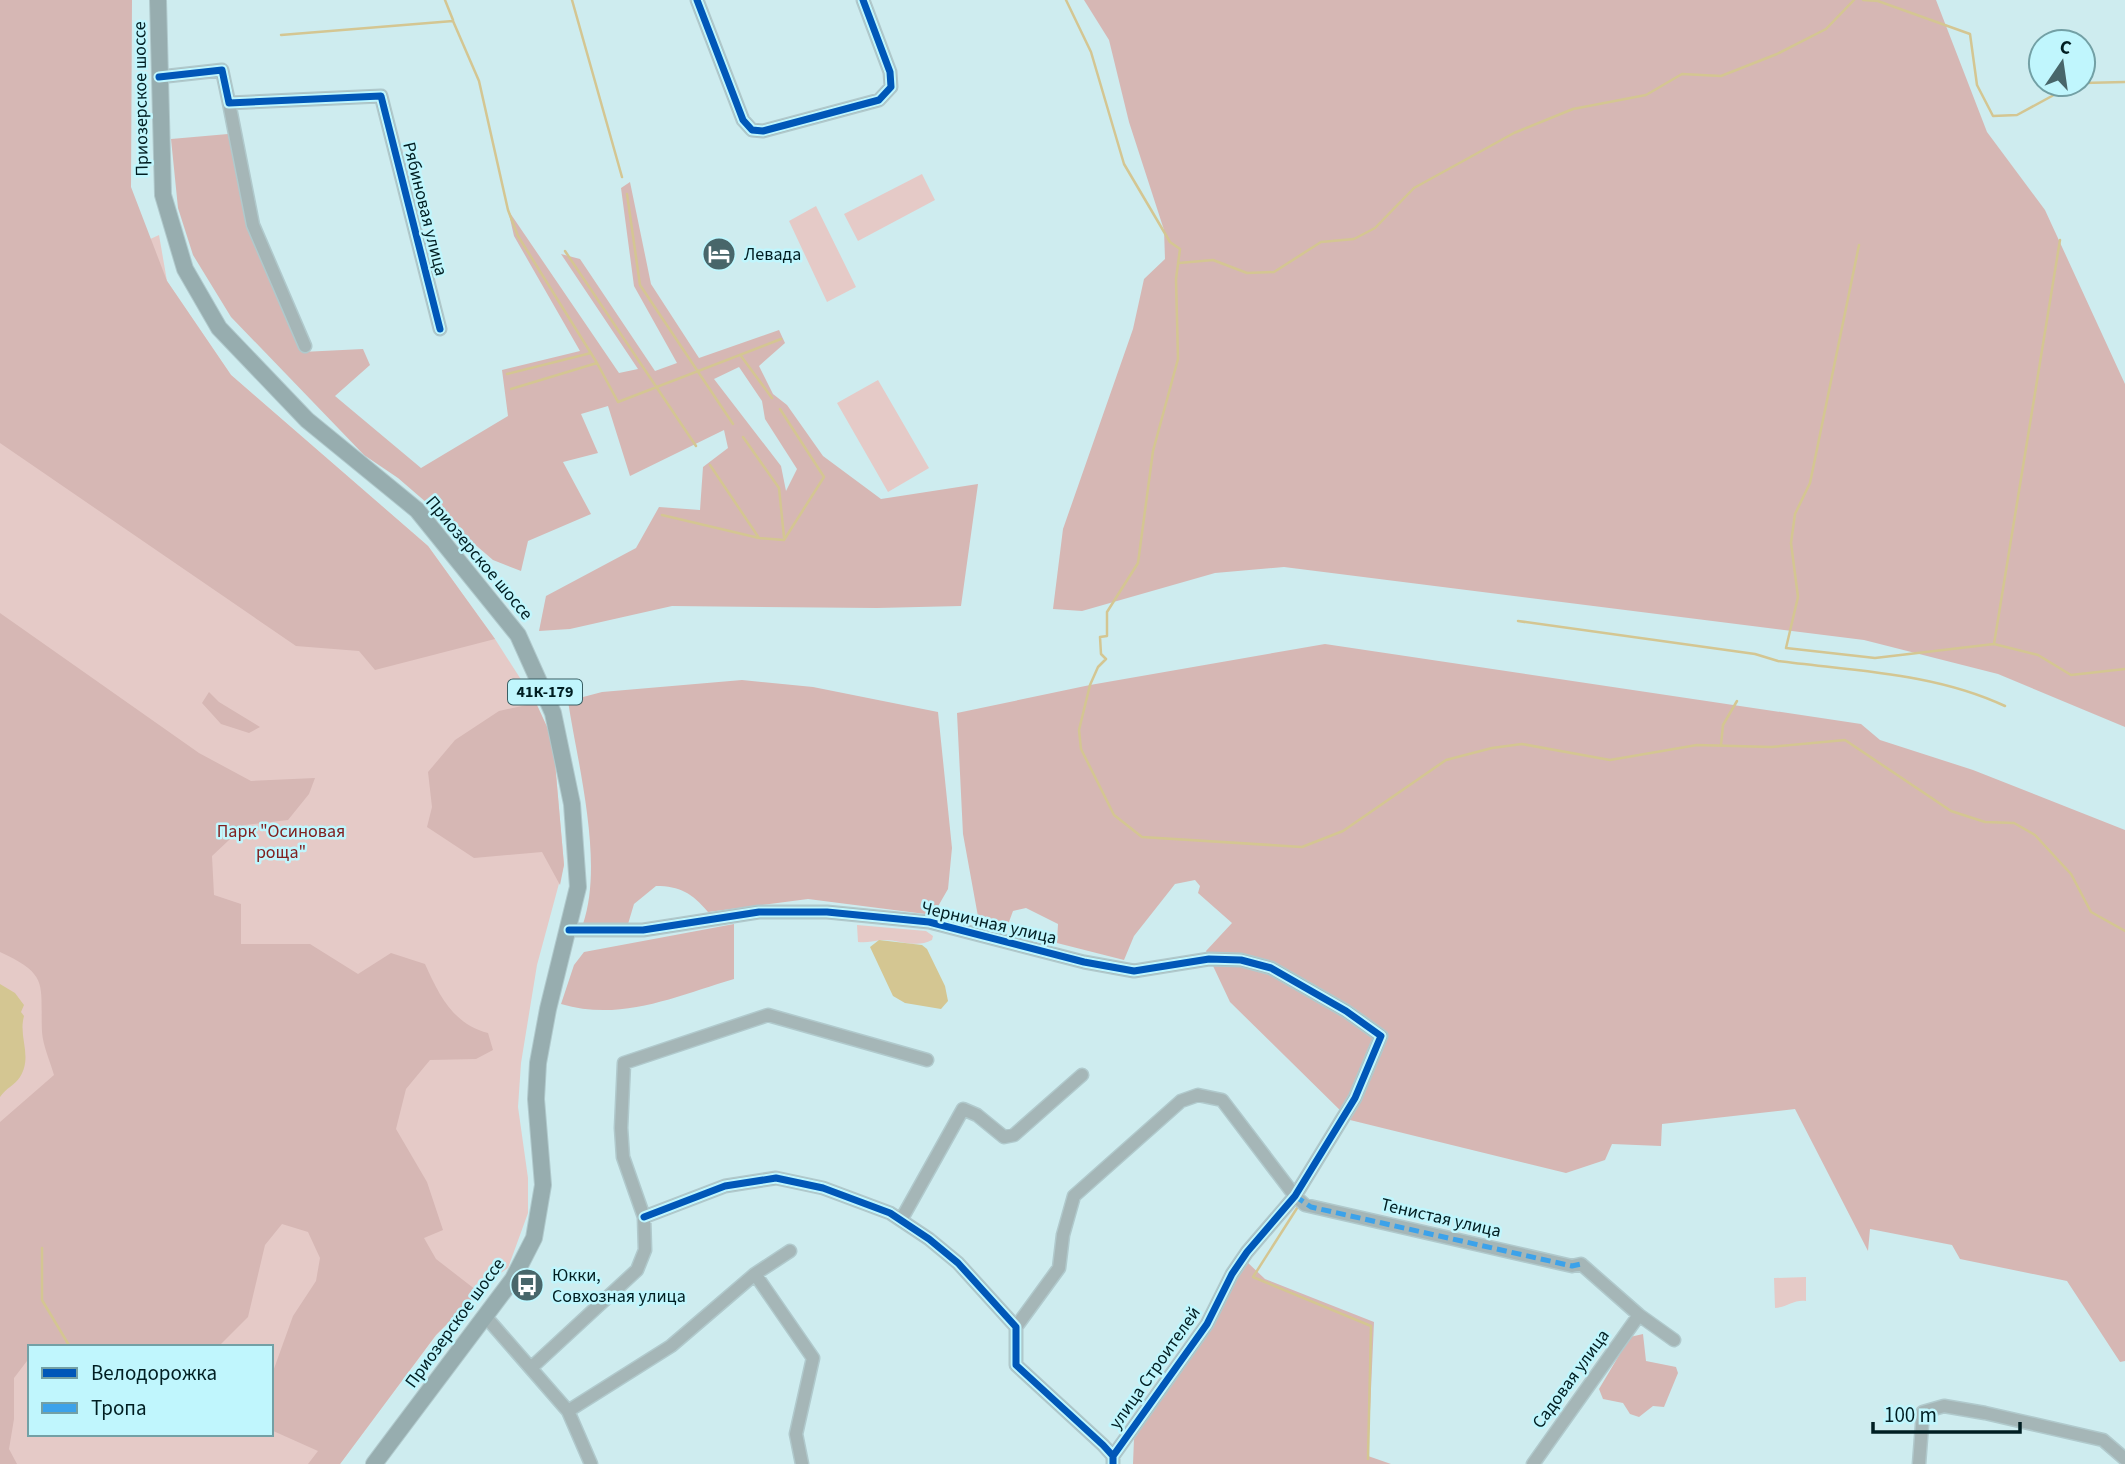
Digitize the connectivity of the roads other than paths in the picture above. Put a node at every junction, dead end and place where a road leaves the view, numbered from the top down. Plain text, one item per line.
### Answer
1 (158, 0) edge
2 (697, 0) edge
3 (863, 0) edge
4 (159, 77) junction
5 (229, 103) junction
6 (440, 328) dead end
7 (305, 346) dead end
8 (569, 930) junction
9 (1381, 1036) joint
10 (927, 1060) dead end
11 (1082, 1076) dead end
12 (1295, 1196) junction
13 (644, 1217) junction
14 (901, 1220) junction
15 (790, 1251) dead end
16 (755, 1274) junction
17 (1639, 1315) junction
18 (486, 1317) junction
19 (1016, 1327) junction
20 (1674, 1340) dead end
21 (531, 1368) junction
22 (568, 1411) junction
23 (2125, 1459) edge
24 (1113, 1460) edge
25 (374, 1464) edge
26 (591, 1464) edge
27 (802, 1464) edge
28 (1533, 1464) edge
29 (1919, 1464) edge

1 - 4 main road, Приозерское шоссе / 41К-179
2 - 3 street
4 - 5 street
4 - 8 main road, Приозерское шоссе / 41К-179
5 - 6 street, Рябиновая улица
5 - 7 street
8 - 9 street, Черничная улица
8 - 18 main road, Приозерское шоссе / 41К-179
9 - 12 street, улица Строителей
10 - 13 street
11 - 14 street
12 - 17 street, Тенистая улица
12 - 19 street
12 - 24 street, улица Строителей
13 - 14 street
13 - 21 street
14 - 19 street
15 - 16 street
16 - 22 street
16 - 27 street
17 - 20 street
17 - 28 street, Садовая улица
18 - 21 street
18 - 25 main road, Приозерское шоссе / 41К-179
19 - 24 street
21 - 22 street
22 - 26 street
23 - 29 street

